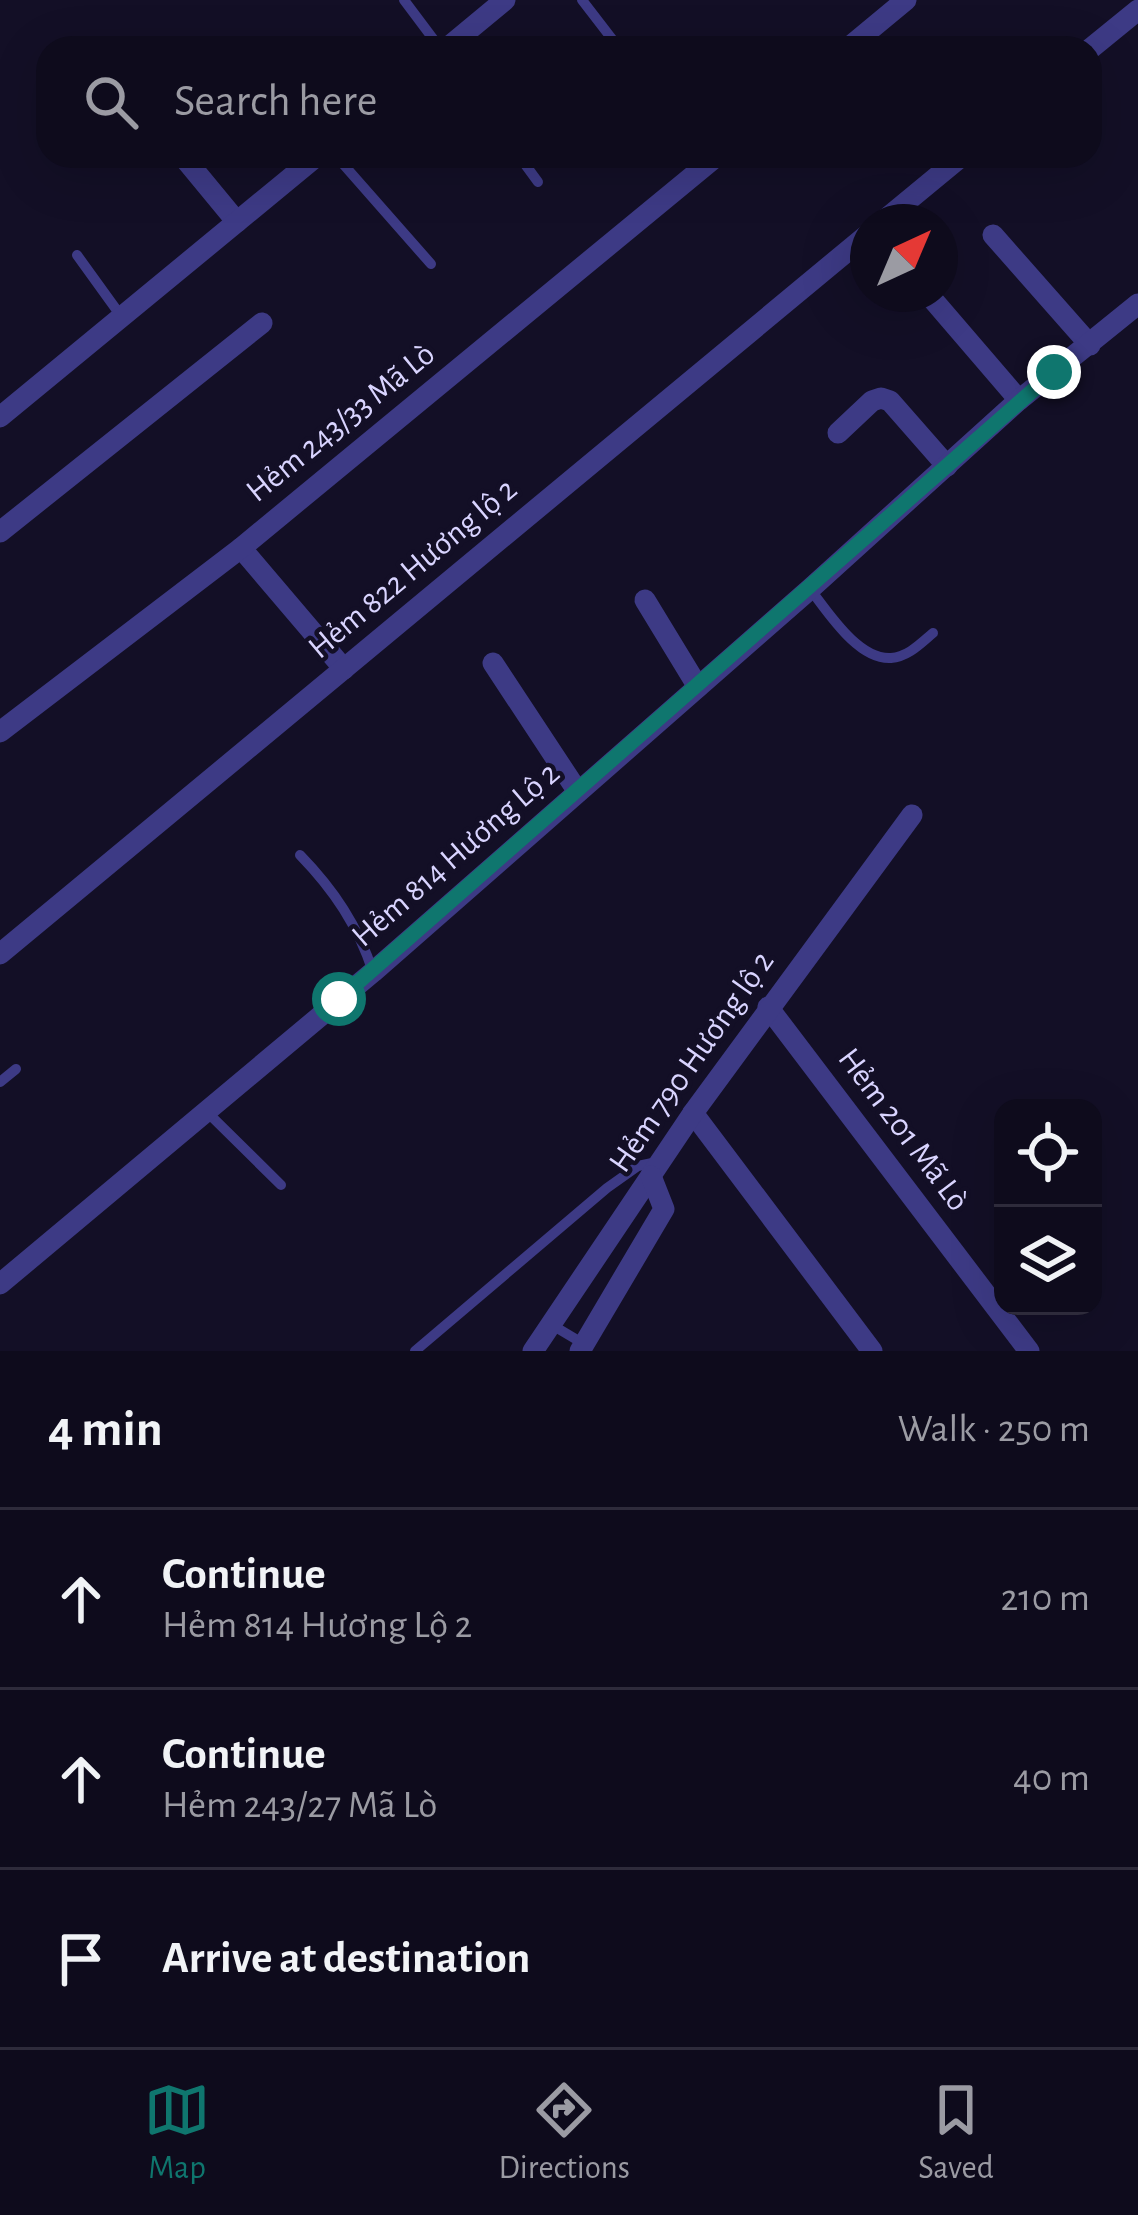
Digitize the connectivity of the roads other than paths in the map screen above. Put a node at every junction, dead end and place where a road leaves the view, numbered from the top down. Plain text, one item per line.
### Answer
1 (404, 0) edge
2 (505, 0) edge
3 (583, 0) edge
4 (906, 0) edge
5 (1138, 10) edge
6 (433, 36) edge
7 (458, 36) edge
8 (610, 36) edge
9 (862, 36) edge
10 (1102, 39) edge
11 (192, 168) edge
12 (302, 168) edge
13 (347, 168) edge
14 (528, 168) edge
15 (702, 168) edge
16 (947, 168) edge
17 (538, 182) dead end
18 (904, 204) edge
19 (236, 222) junction
20 (993, 235) dead end
21 (850, 249) edge
22 (77, 255) dead end
23 (431, 264) dead end
24 (1138, 304) edge
25 (943, 312) edge
26 (122, 316) junction
27 (262, 323) dead end
28 (1090, 345) junction
29 (1019, 400) junction
30 (0, 417) edge
31 (838, 433) dead end
32 (947, 466) junction
33 (0, 532) edge
34 (241, 548) junction
35 (810, 590) junction
36 (645, 600) dead end
37 (933, 633) dead end
38 (494, 662) dead end
39 (344, 669) junction
40 (698, 687) junction
41 (0, 732) edge
42 (578, 792) junction
43 (912, 815) dead end
44 (300, 855) dead end
45 (0, 954) edge
46 (373, 972) junction
47 (768, 1007) junction
48 (16, 1069) dead end
49 (0, 1082) edge
50 (205, 1109) junction
51 (693, 1113) junction
52 (656, 1168) junction
53 (281, 1185) dead end
54 (0, 1284) edge
55 (552, 1325) junction
56 (587, 1349) edge
57 (415, 1351) edge
58 (533, 1351) edge
59 (872, 1351) edge
60 (1029, 1351) edge

1 - 6 lane
2 - 7 street
3 - 8 lane
4 - 9 street
5 - 10 street
11 - 19 street
12 - 19 street
13 - 23 lane
14 - 17 lane
15 - 34 street, Hẻm 243/33 Mã Lò
16 - 18 street
19 - 26 street
20 - 28 street
21 - 39 street, Hẻm 822 Hương lộ 2
22 - 26 lane
24 - 28 street, Hẻm 814 Hương Lộ 2
25 - 29 street
26 - 30 street
27 - 33 street
28 - 29 street, Hẻm 814 Hương Lộ 2
29 - 32 street, Hẻm 814 Hương Lộ 2
31 - 32 street
32 - 35 street, Hẻm 814 Hương Lộ 2
34 - 39 street
34 - 41 street, Hẻm 243/33 Mã Lò
35 - 37 lane
35 - 40 street, Hẻm 814 Hương Lộ 2
36 - 40 street
38 - 42 street
39 - 45 street, Hẻm 822 Hương lộ 2
40 - 42 street, Hẻm 814 Hương Lộ 2
42 - 46 street, Hẻm 814 Hương Lộ 2
43 - 47 street, Hẻm 790 Hương lộ 2
44 - 46 lane
46 - 50 street, Hẻm 814 Hương Lộ 2
47 - 51 street, Hẻm 790 Hương lộ 2
47 - 60 street, Hẻm 201 Mã Lò
48 - 49 lane
50 - 53 lane
50 - 54 street, Hẻm 814 Hương Lộ 2
51 - 52 street, Hẻm 790 Hương lộ 2
51 - 59 street
52 - 55 street, Hẻm 790 Hương lộ 2
52 - 56 street
52 - 57 lane
55 - 56 lane
55 - 58 street, Hẻm 790 Hương lộ 2

